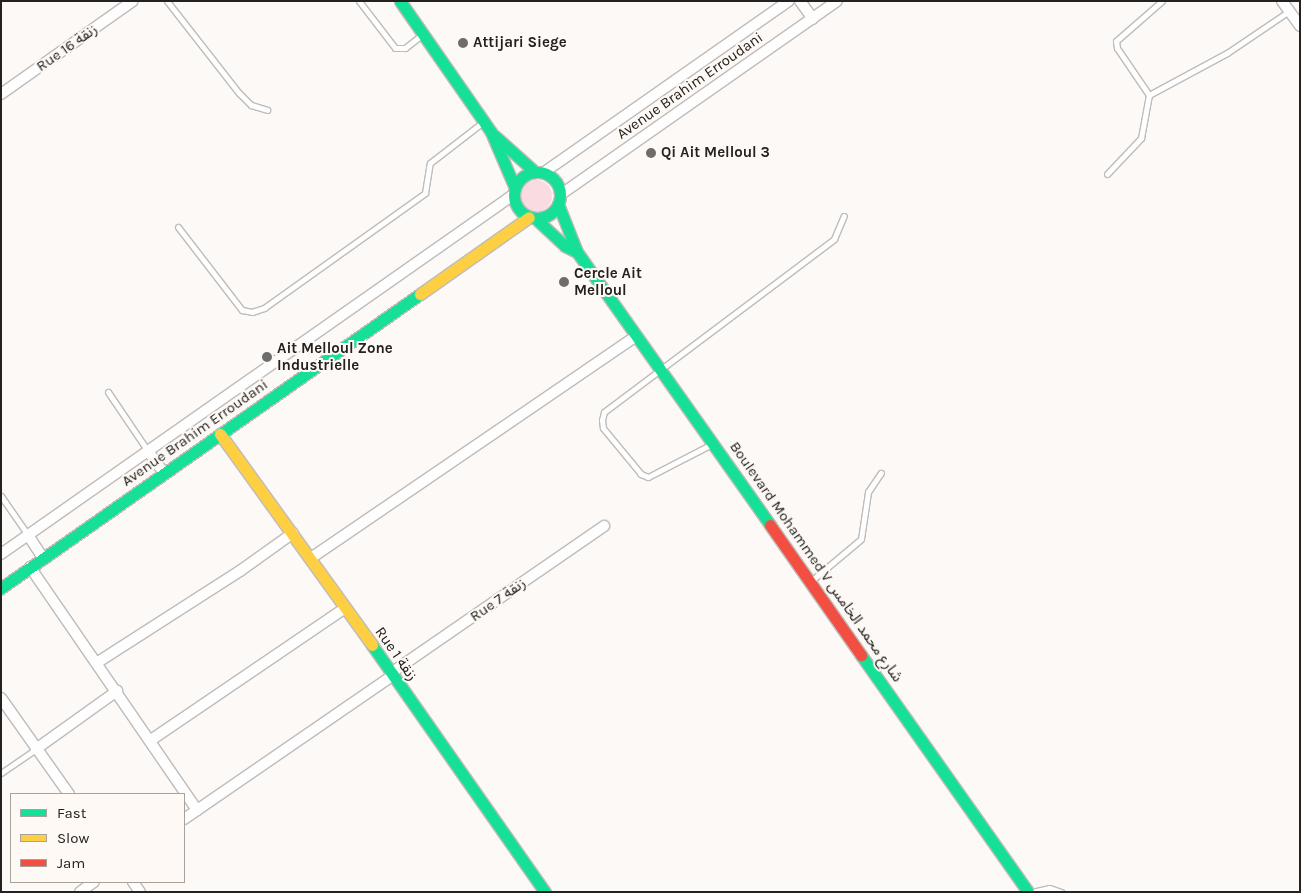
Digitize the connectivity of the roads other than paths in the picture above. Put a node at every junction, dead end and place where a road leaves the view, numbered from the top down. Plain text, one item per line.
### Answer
1 (134, 1) edge
2 (359, 1) edge
3 (400, 1) edge
4 (789, 1) edge
5 (800, 1) edge
6 (838, 1) edge
7 (1162, 1) edge
8 (1282, 1) edge
9 (169, 2) edge
10 (1289, 11) junction
11 (813, 19) junction
12 (1300, 26) edge
13 (423, 34) junction
14 (1, 94) edge
15 (1149, 95) junction
16 (267, 110) dead end
17 (484, 121) junction
18 (491, 132) junction
19 (539, 173) junction
20 (1106, 174) dead end
21 (514, 191) junction
22 (559, 200) junction
23 (844, 216) dead end
24 (532, 218) junction
25 (178, 227) dead end
26 (577, 252) junction
27 (637, 336) junction
28 (662, 369) junction
29 (108, 392) dead end
30 (220, 434) junction
31 (714, 443) junction
32 (148, 451) junction
33 (164, 473) junction
34 (881, 473) dead end
35 (1, 496) edge
36 (604, 526) dead end
37 (293, 532) junction
38 (28, 535) junction
39 (1, 554) edge
40 (43, 558) junction
41 (311, 558) junction
42 (30, 567) junction
43 (810, 581) junction
44 (1, 588) edge
45 (345, 608) junction
46 (98, 662) junction
47 (392, 674) junction
48 (117, 692) junction
49 (1, 698) edge
50 (151, 740) junction
51 (36, 749) junction
52 (1, 773) edge
53 (67, 793) edge
54 (197, 810) junction
55 (185, 818) edge
56 (93, 883) edge
57 (80, 892) edge
58 (544, 892) edge
59 (1028, 892) edge
60 (1032, 892) edge
61 (1061, 892) edge

1 - 14 street, Rue 16 زنقة
2 - 13 lane
3 - 13 main road
4 - 19 street, Avenue Brahim Erroudani
5 - 11 street
6 - 11 street, Avenue Brahim Erroudani
7 - 15 lane
8 - 10 street
9 - 16 lane
10 - 12 street
10 - 15 lane
11 - 22 street, Avenue Brahim Erroudani
13 - 17 main road
15 - 20 lane
17 - 18 main road
17 - 25 lane
18 - 19 main road
18 - 21 main road
19 - 21 main road
19 - 22 main road
21 - 24 main road
21 - 32 street, Avenue Brahim Erroudani
22 - 24 main road
22 - 26 main road, Boulevard Mohammed V شارع محمد الخامس
23 - 28 lane
24 - 26 main road, Boulevard Mohammed V شارع محمد الخامس
24 - 30 main road, Avenue Brahim Erroudani
26 - 27 main road, Boulevard Mohammed V شارع محمد الخامس
27 - 28 main road, Boulevard Mohammed V شارع محمد الخامس
27 - 41 street
28 - 31 main road, Boulevard Mohammed V شارع محمد الخامس
28 - 31 lane
29 - 32 lane
30 - 33 main road, Avenue Brahim Erroudani
30 - 37 main road, Rue 1 زنقة
31 - 43 main road, Boulevard Mohammed V شارع محمد الخامس
32 - 33 street
32 - 38 street, Avenue Brahim Erroudani
33 - 40 main road, Avenue Brahim Erroudani
34 - 43 lane
35 - 38 lane
36 - 47 street, Rue 7 زنقة
37 - 41 main road, Rue 1 زنقة
37 - 46 street
38 - 39 street, Avenue Brahim Erroudani
38 - 40 street
40 - 42 main road, Avenue Brahim Erroudani
41 - 45 main road, Rue 1 زنقة
42 - 44 main road, Avenue Brahim Erroudani
42 - 46 street
43 - 59 main road, Boulevard Mohammed V شارع محمد الخامس
45 - 47 main road, Rue 1 زنقة
45 - 50 street
46 - 48 street
47 - 54 street, Rue 7 زنقة
47 - 58 main road, Rue 1 زنقة
48 - 50 street
48 - 51 street
49 - 51 street
50 - 54 street
51 - 52 lane
51 - 53 street
54 - 55 street, Rue 7 زنقة
56 - 57 street
60 - 61 lane

